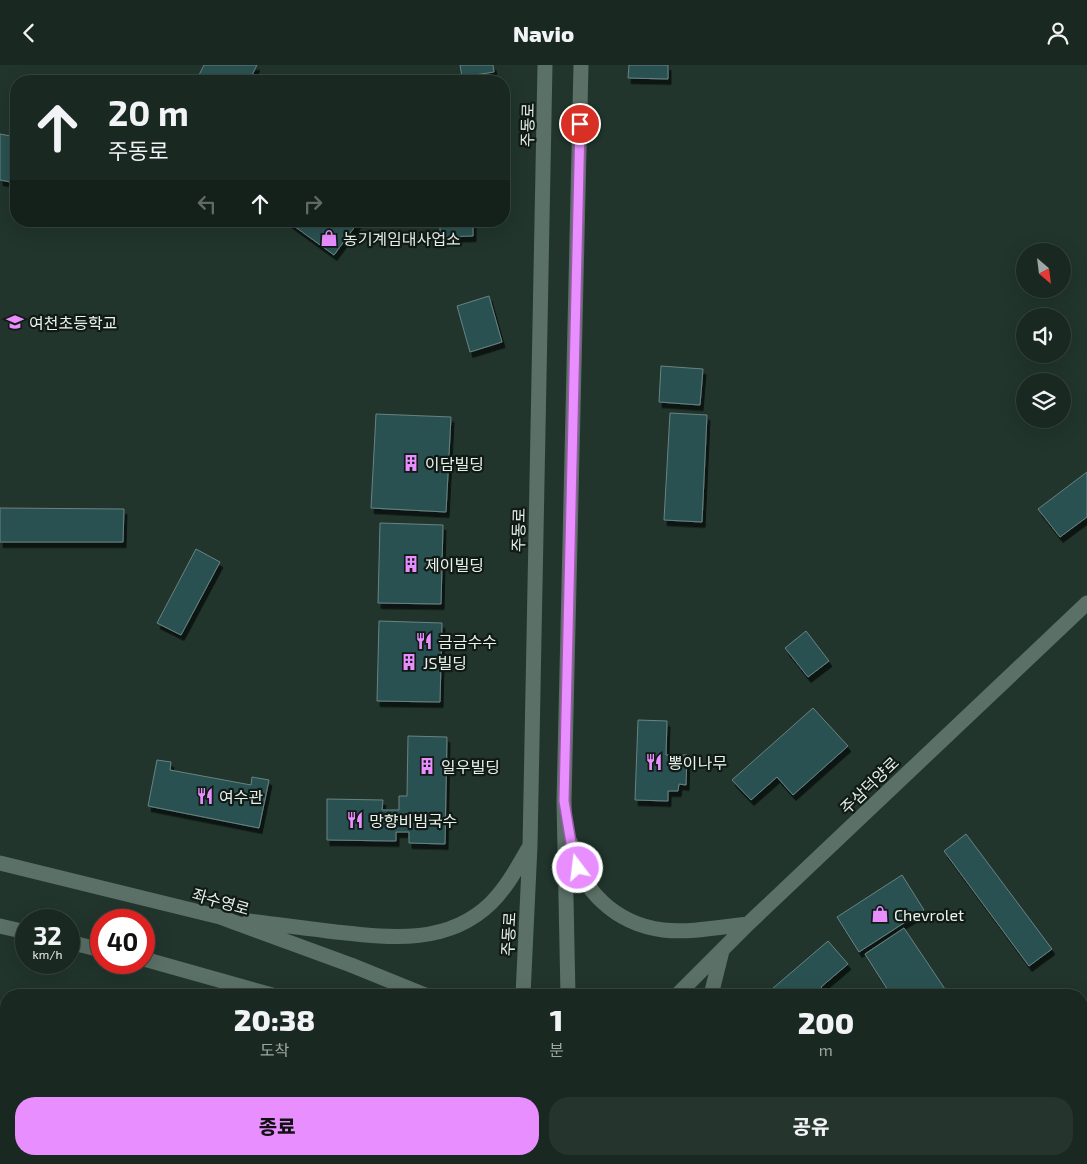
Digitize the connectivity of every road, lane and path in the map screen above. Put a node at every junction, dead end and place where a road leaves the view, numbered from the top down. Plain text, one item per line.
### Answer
1 (545, 65) edge
2 (581, 65) edge
3 (1087, 603) edge
4 (564, 801) junction
5 (530, 846) junction
6 (0, 863) edge
7 (220, 917) junction
8 (748, 924) junction
9 (0, 926) edge
10 (15, 929) edge
11 (723, 949) junction
12 (155, 962) edge
13 (251, 989) edge
14 (410, 989) edge
15 (523, 989) edge
16 (568, 989) edge
17 (683, 989) edge
18 (713, 989) edge

1 - 5 street, 주동로
2 - 4 street
3 - 8 street, 주삼덕양로
4 - 8 street
4 - 16 street
5 - 7 street
5 - 15 street, 주동로
6 - 7 street, 좌수영로
7 - 14 street, 좌수영로
8 - 11 street, 주삼덕양로
9 - 10 street
11 - 17 street, 주삼덕양로
11 - 18 street
12 - 13 street

